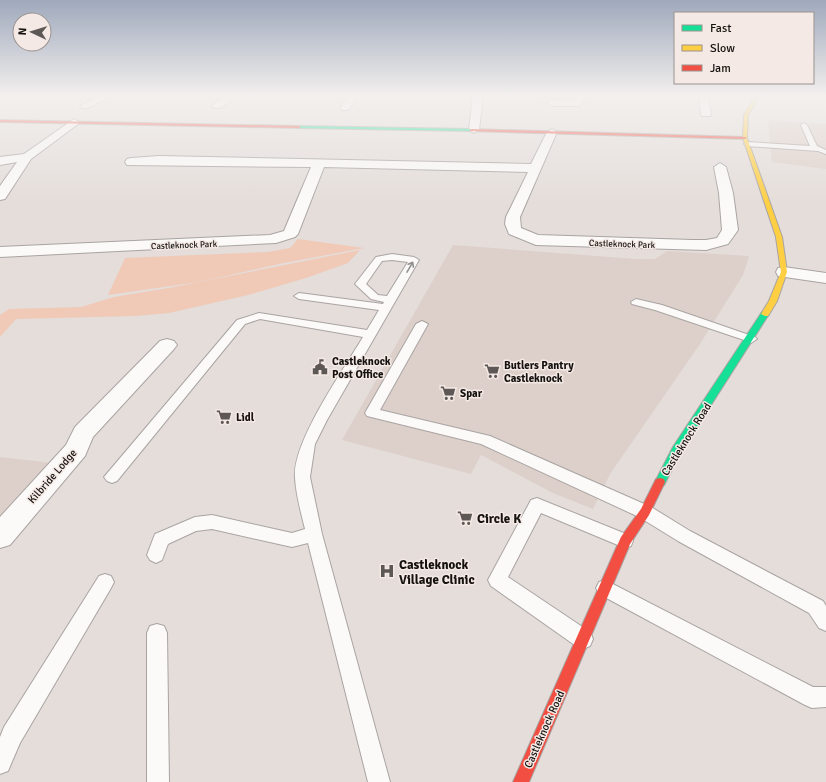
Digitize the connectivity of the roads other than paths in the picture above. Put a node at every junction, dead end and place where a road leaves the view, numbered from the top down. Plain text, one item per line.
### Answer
1 (61, 131) edge
2 (532, 131) edge
3 (745, 131) edge
4 (808, 131) edge
5 (552, 132) junction
6 (746, 141) junction
7 (817, 149) junction
8 (826, 152) edge
9 (27, 157) junction
10 (0, 161) edge
11 (131, 162) dead end
12 (319, 163) junction
13 (720, 167) dead end
14 (536, 168) junction
15 (0, 196) edge
16 (0, 252) edge
17 (784, 272) junction
18 (826, 278) edge
19 (299, 296) dead end
20 (636, 302) dead end
21 (388, 304) junction
22 (422, 324) dead end
23 (370, 334) junction
24 (751, 338) junction
25 (167, 345) dead end
26 (112, 477) dead end
27 (645, 512) junction
28 (314, 534) junction
29 (0, 536) edge
30 (626, 541) junction
31 (156, 555) dead end
32 (104, 582) dead end
33 (605, 588) junction
34 (826, 622) edge
35 (157, 633) dead end
36 (583, 639) junction
37 (826, 697) edge
38 (0, 763) edge
39 (158, 782) edge
40 (379, 782) edge
41 (521, 782) edge

1 - 9 street
2 - 5 main road
3 - 6 main road, Castleknock Road
4 - 7 lane
5 - 6 main road
5 - 14 street, Castleknock Park
6 - 7 lane
6 - 17 main road, Castleknock Road
7 - 8 lane
9 - 10 street
9 - 15 street
11 - 12 street
12 - 14 street
12 - 16 street, Castleknock Park
13 - 14 street, Castleknock Park
17 - 18 street
17 - 24 main road, Castleknock Road
19 - 21 lane
20 - 24 lane
21 -> 21 lane
21 - 23 lane
22 - 27 lane
23 - 26 lane
23 - 28 lane
24 - 27 main road, Castleknock Road
25 - 29 street, Kilbride Lodge
27 - 30 main road, Castleknock Road
27 - 34 lane
28 - 31 lane
28 - 40 lane
30 - 33 main road, Castleknock Road
30 - 36 lane
32 - 38 lane
33 - 36 main road, Castleknock Road
33 - 37 lane
35 - 39 lane
36 - 41 main road, Castleknock Road

